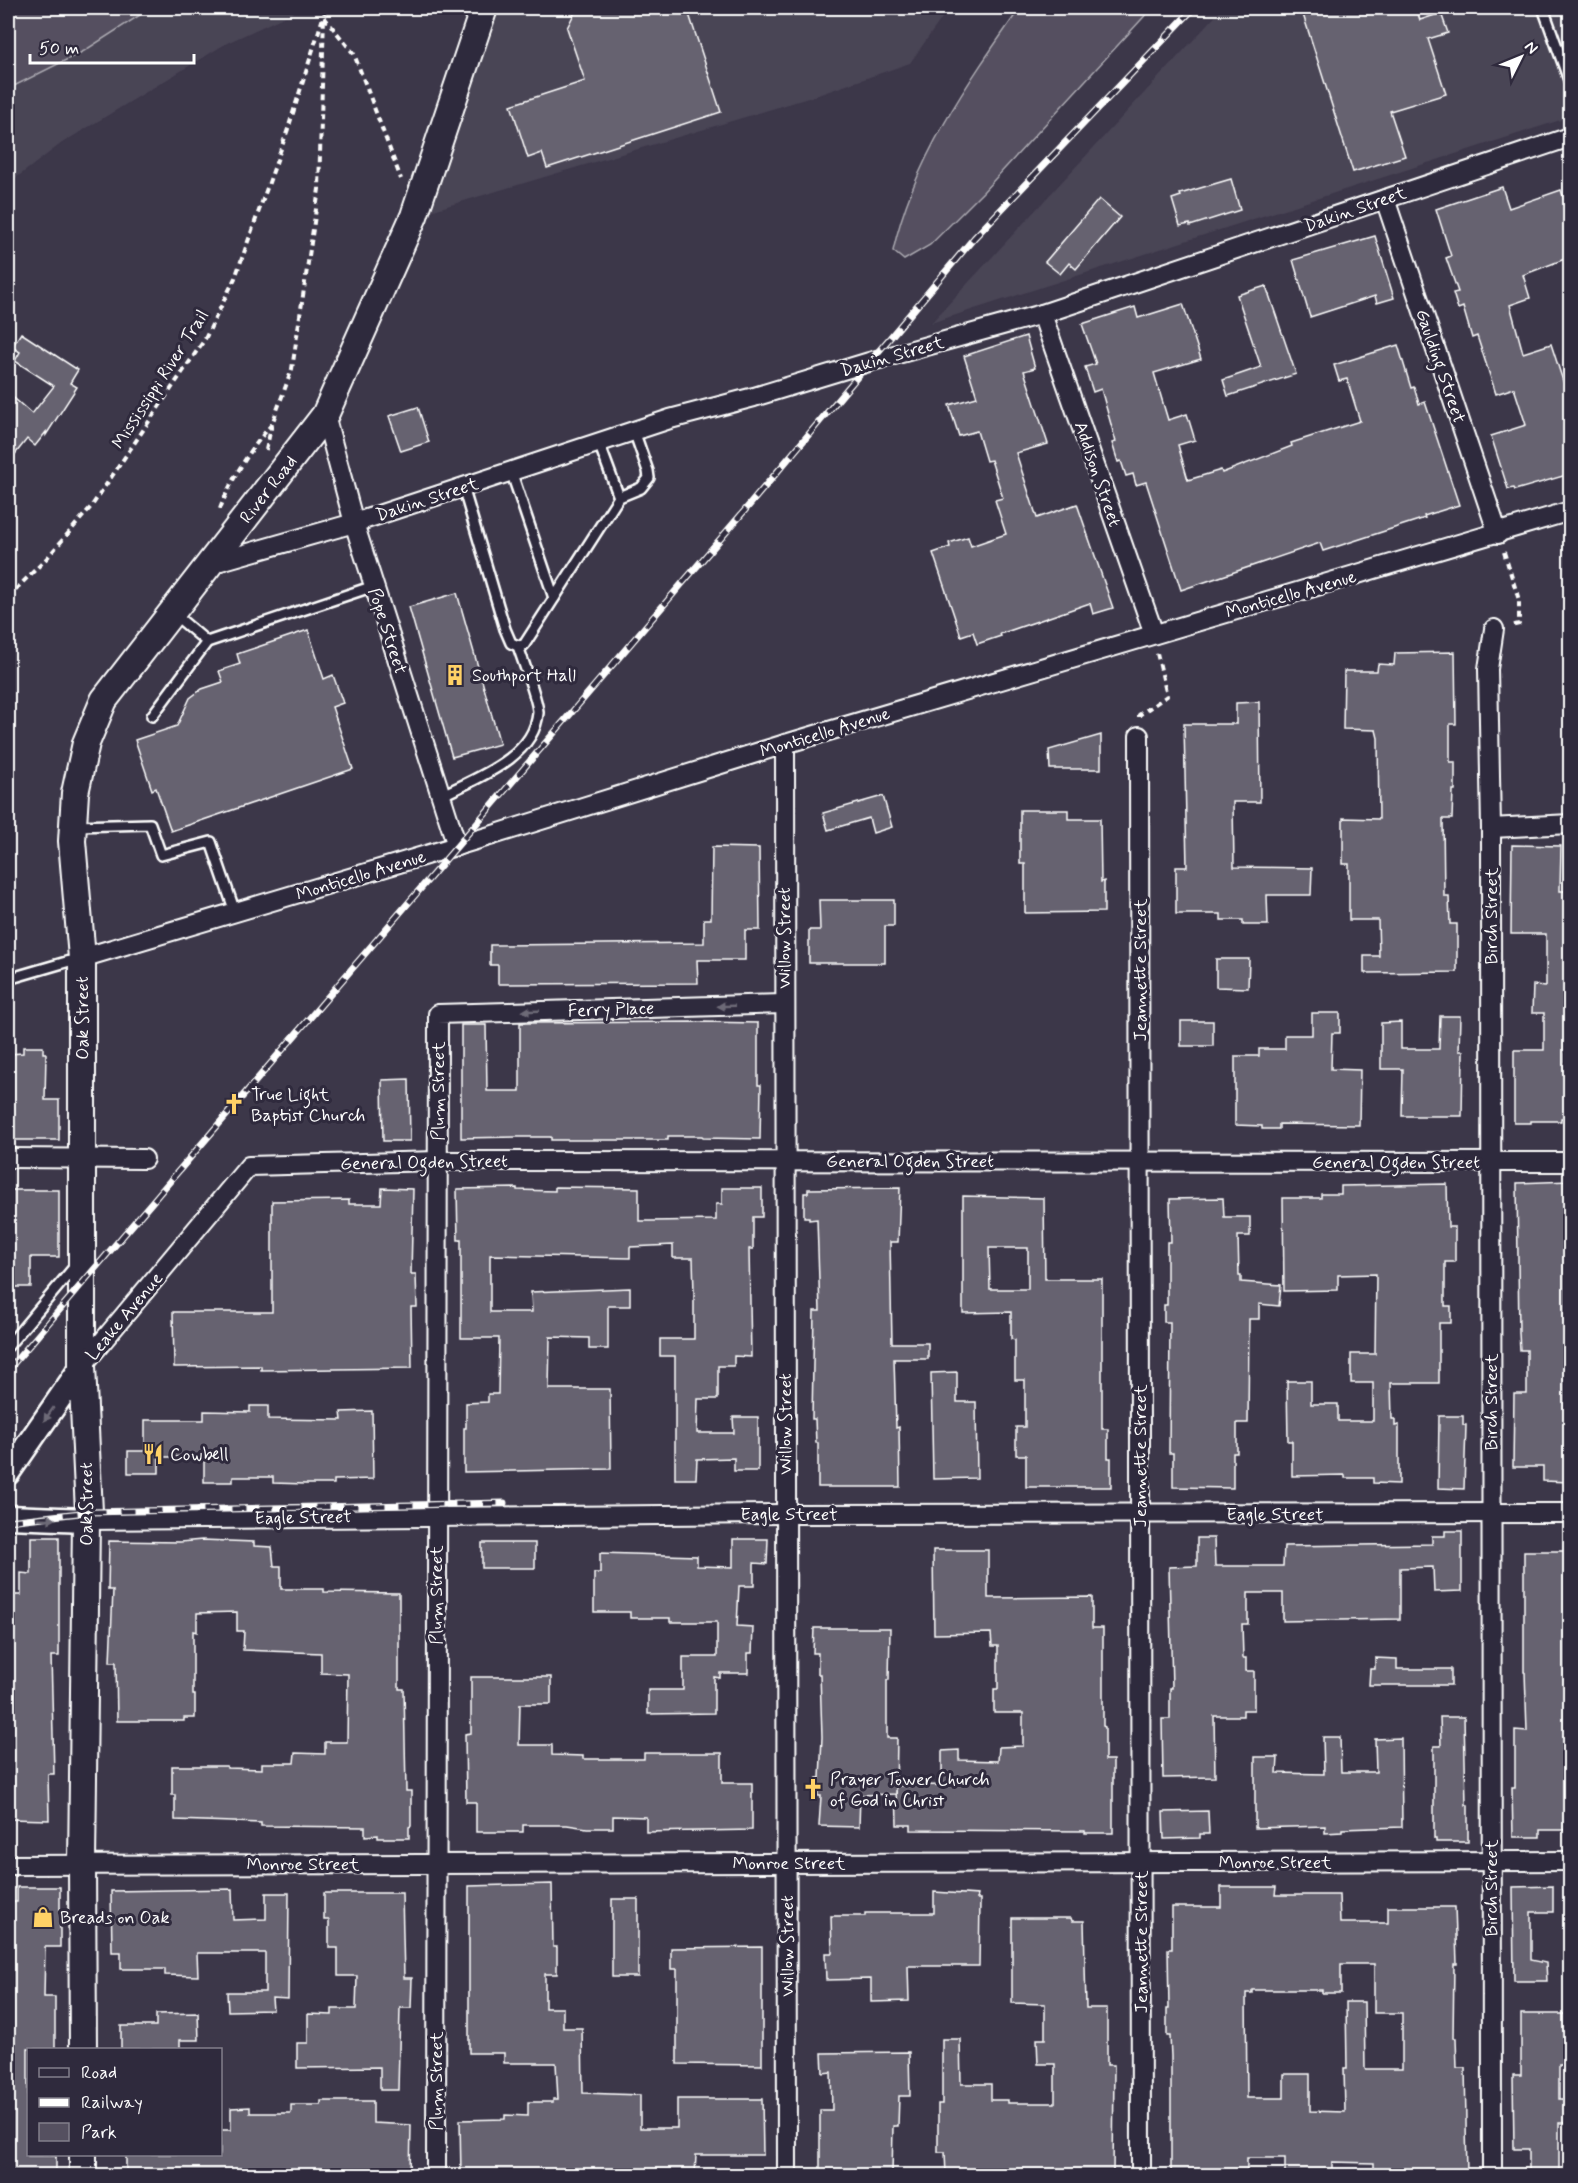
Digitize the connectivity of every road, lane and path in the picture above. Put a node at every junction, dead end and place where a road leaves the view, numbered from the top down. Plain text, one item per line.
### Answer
1 (326, 8) edge
2 (483, 8) edge
3 (1543, 8) edge
4 (324, 16) junction
5 (1567, 64) edge
6 (1570, 83) edge
7 (1570, 137) edge
8 (1385, 199) junction
9 (414, 216) junction
10 (1042, 314) junction
11 (325, 415) junction
12 (272, 424) dead end
13 (634, 431) junction
14 (599, 443) junction
15 (512, 471) junction
16 (463, 487) junction
17 (619, 497) junction
18 (1570, 511) edge
19 (354, 523) junction
20 (1498, 534) junction
21 (1504, 552) dead end
22 (210, 564) junction
23 (374, 586) junction
24 (8, 597) edge
25 (554, 598) junction
26 (1519, 600) dead end
27 (172, 612) junction
28 (1494, 629) dead end
29 (207, 642) junction
30 (1155, 642) junction
31 (518, 646) junction
32 (152, 716) dead end
33 (1139, 736) joint
34 (784, 744) junction
35 (441, 796) junction
36 (1570, 824) edge
37 (73, 826) junction
38 (1491, 828) junction
39 (457, 846) junction
40 (235, 912) junction
41 (82, 958) junction
42 (8, 979) edge
43 (784, 1004) junction
44 (438, 1014) joint
45 (8, 1158) edge
46 (83, 1159) junction
47 (144, 1159) dead end
48 (438, 1161) junction
49 (784, 1161) junction
50 (1140, 1162) junction
51 (1491, 1162) junction
52 (1570, 1162) edge
53 (249, 1166) joint
54 (83, 1257) junction
55 (8, 1346) edge
56 (82, 1366) junction
57 (8, 1473) edge
58 (1491, 1513) junction
59 (1570, 1513) edge
60 (785, 1514) junction
61 (1140, 1514) junction
62 (436, 1516) junction
63 (8, 1517) edge
64 (86, 1520) junction
65 (1491, 1861) junction
66 (1570, 1861) edge
67 (1141, 1862) junction
68 (787, 1863) junction
69 (82, 1864) junction
70 (436, 1864) junction
71 (8, 1865) edge
72 (83, 2048) edge
73 (83, 2156) edge
74 (83, 2175) edge
75 (436, 2175) edge
76 (788, 2175) edge
77 (1141, 2175) edge
78 (1492, 2175) edge

1 - 4 path, Mississippi River Trail
2 - 9 main road, River Road
3 - 5 lane
4 - 9 path
4 - 12 path
4 - 24 path, Mississippi River Trail
5 - 6 lane
7 - 8 street, Dakin Street
8 - 10 street, Dakin Street
8 - 20 street, Gaulding Street
9 - 11 main road, River Road
10 - 13 street, Dakin Street
10 - 30 street, Addison Street
11 - 19 street, Pope Street
11 - 22 main road, River Road
13 - 14 street, Dakin Street
13 - 17 lane
14 - 15 street, Dakin Street
14 - 17 lane
15 - 16 street, Dakin Street
15 - 25 lane
16 - 19 street, Dakin Street
16 - 31 lane
17 - 25 lane
18 - 20 street, Monticello Avenue
19 - 22 street, Dakin Street
19 - 23 street, Pope Street
20 - 30 street, Monticello Avenue
21 - 26 path
22 - 27 main road, River Road
23 - 29 lane
23 - 35 street, Pope Street
25 - 31 lane
27 - 29 lane
27 - 37 main road, River Road
28 - 38 street, Birch Street
29 - 32 lane
30 - 33 path
30 - 34 street, Monticello Avenue
31 - 35 lane
33 - 50 street, Jeannette Street
34 - 39 street, Monticello Avenue
34 - 43 street, Willow Street
35 - 39 street, Pope Street
36 - 38 street
37 - 40 lane
37 - 41 main road, River Road
38 - 51 street, Birch Street
39 - 40 street, Monticello Avenue
40 - 41 street, Monticello Avenue
41 - 42 lane
41 - 46 main road, Oak Street
43 -> 44 street, Ferry Place
43 - 49 street, Willow Street
44 - 48 street, Plum Street
45 - 46 street
46 - 47 street
46 - 54 main road, Oak Street
48 - 49 street, General Ogden Street
48 - 53 street, General Ogden Street
48 - 62 street, Plum Street
49 - 50 street, General Ogden Street
49 - 60 street, Willow Street
50 - 51 street, General Ogden Street
50 - 61 street, Jeannette Street
51 - 52 street, General Ogden Street
51 - 58 street, Birch Street
53 - 56 street, Leake Avenue
54 - 55 lane
54 - 56 main road, Oak Street
56 -> 57 street, Leake Avenue
56 - 64 main road, Oak Street
58 - 59 street, Eagle Street
58 - 61 street, Eagle Street
58 - 65 street, Birch Street
60 - 61 street, Eagle Street
60 - 62 street, Eagle Street
60 - 68 street, Willow Street
61 - 67 street, Jeannette Street
62 - 64 street, Eagle Street
62 - 70 street, Plum Street
63 -> 64 street, Eagle Street
64 - 69 main road, Oak Street
65 - 66 street, Monroe Street
65 - 67 street, Monroe Street
65 - 78 street, Birch Street
67 - 68 street, Monroe Street
67 - 77 street, Jeannette Street
68 - 70 street, Monroe Street
68 - 76 street, Willow Street
69 - 70 street, Monroe Street
69 - 71 street, Monroe Street
69 - 72 main road, Oak Street
70 - 75 street, Plum Street
73 - 74 main road

